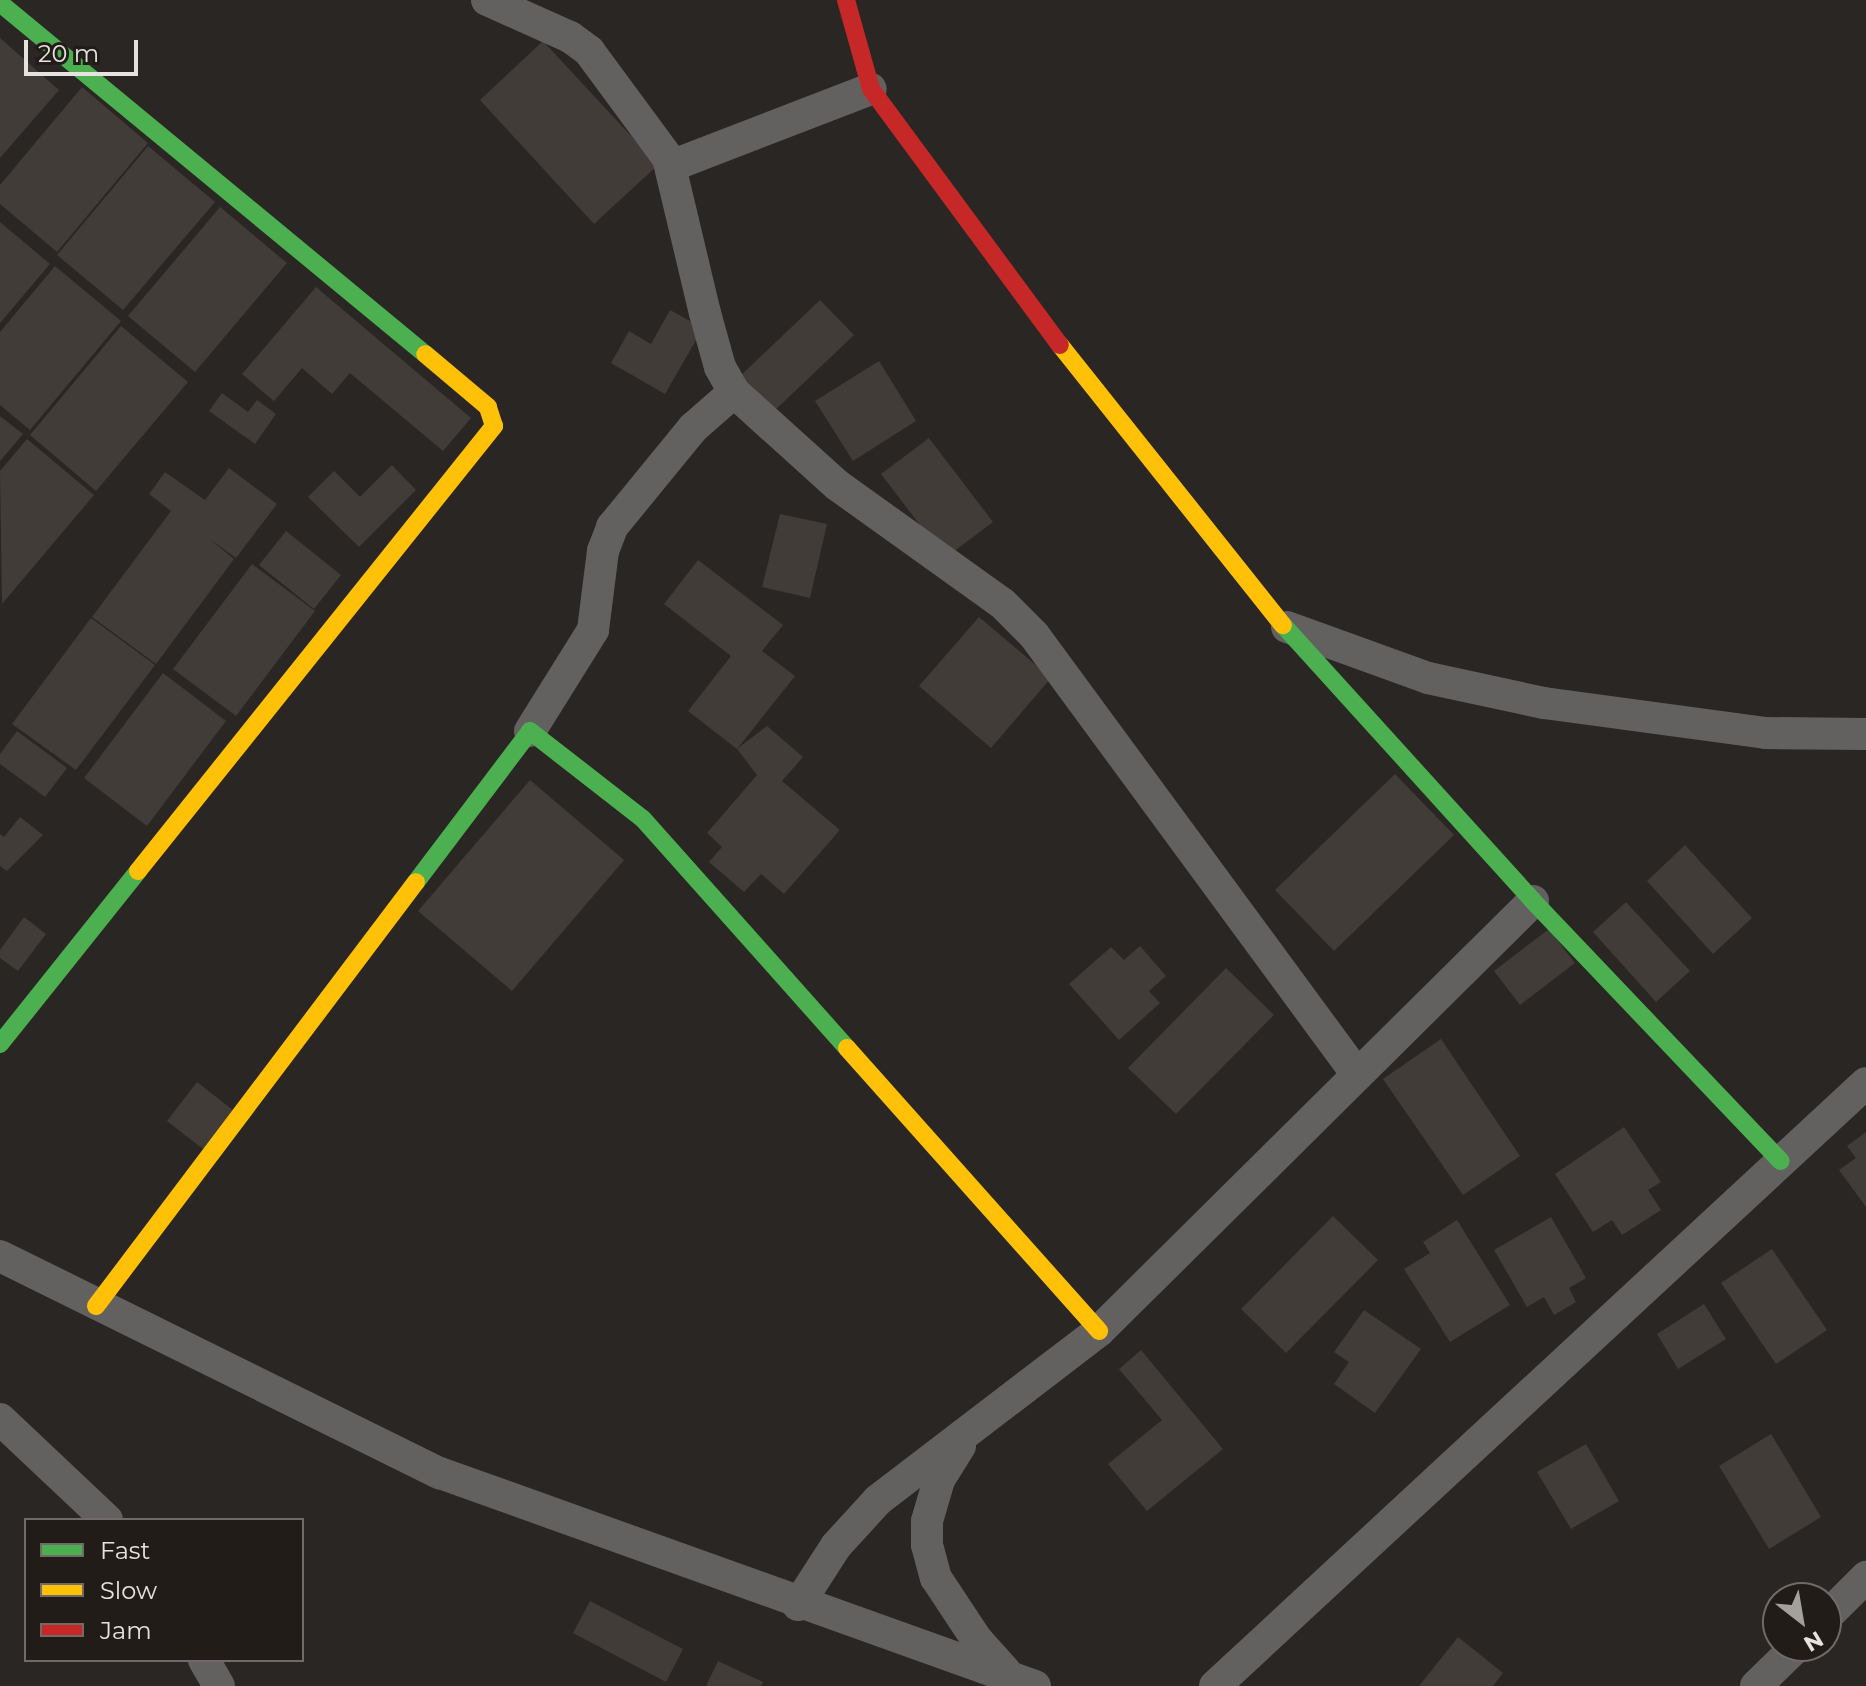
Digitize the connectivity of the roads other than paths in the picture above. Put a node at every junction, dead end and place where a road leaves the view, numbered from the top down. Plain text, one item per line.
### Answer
1 (487, 0) edge
2 (846, 0) edge
3 (0, 3) edge
4 (871, 89) junction
5 (671, 166) junction
6 (734, 392) junction
7 (1284, 626) junction
8 (530, 731) junction
9 (1866, 734) edge
10 (1533, 901) junction
11 (0, 1044) edge
12 (1356, 1073) junction
13 (1866, 1083) edge
14 (1781, 1161) junction
15 (0, 1256) edge
16 (96, 1306) junction
17 (1099, 1331) junction
18 (0, 1419) edge
19 (968, 1433) junction
20 (105, 1518) edge
21 (1866, 1577) edge
22 (1842, 1601) edge
23 (798, 1605) junction
24 (205, 1662) edge
25 (1781, 1662) edge
26 (1022, 1684) edge
27 (219, 1686) edge
28 (1215, 1686) edge
29 (1756, 1686) edge

1 - 5 street
2 - 4 street
3 - 11 street
4 - 5 street
4 - 7 street
5 - 6 street
6 - 8 street
6 - 12 street
7 - 9 street
7 - 10 street
8 - 16 street
8 - 17 street
10 - 12 street
10 - 14 street
12 - 17 street
13 - 14 street
14 - 28 street
15 - 16 street
16 - 23 street
17 - 19 street
18 - 20 street
19 - 23 street
19 - 26 street
21 - 22 street
23 - 26 street
24 - 27 street
25 - 29 street

